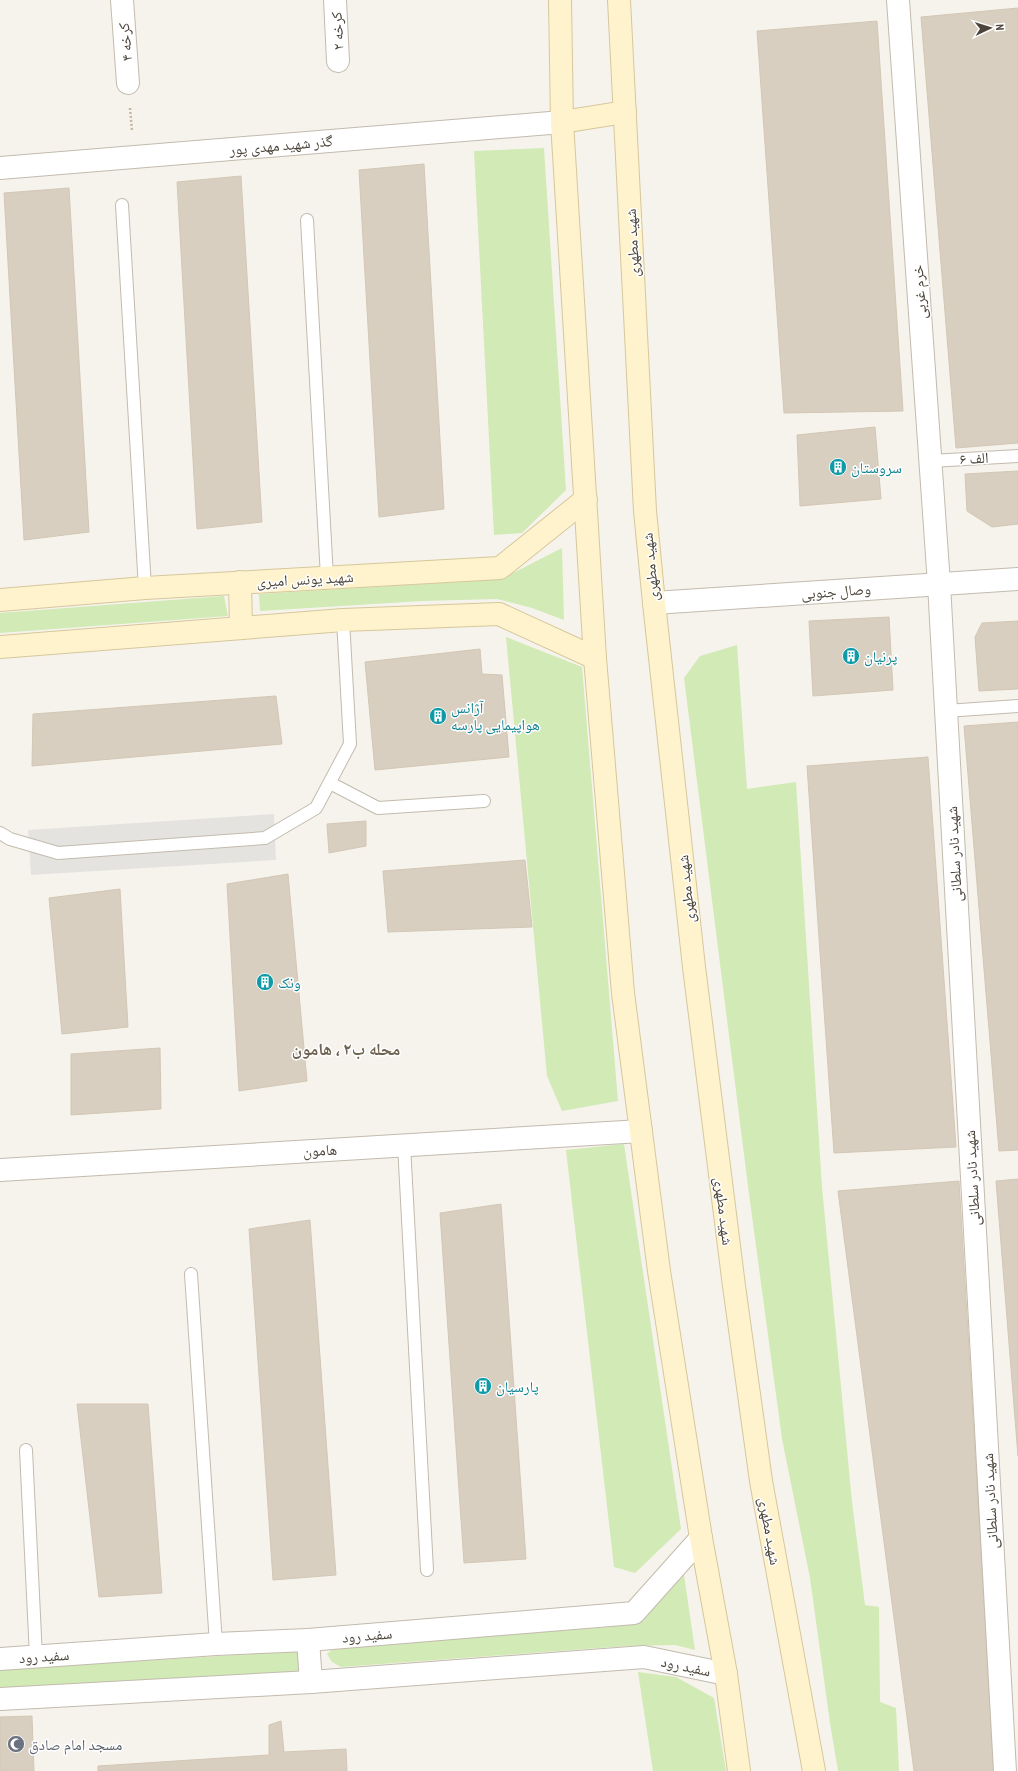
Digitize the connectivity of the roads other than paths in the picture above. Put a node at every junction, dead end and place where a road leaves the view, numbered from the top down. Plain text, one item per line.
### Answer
1 (122, 0) edge
2 (335, 0) edge
3 (560, 0) edge
4 (619, 0) edge
5 (898, 0) edge
6 (338, 61) dead end
7 (128, 83) road end
8 (625, 112) junction
9 (562, 122) junction
10 (0, 168) edge
11 (122, 205) dead end
12 (307, 220) dead end
13 (1018, 456) edge
14 (931, 461) junction
15 (586, 499) junction
16 (327, 577) junction
17 (1018, 579) edge
18 (240, 582) junction
19 (939, 584) junction
20 (145, 588) junction
21 (0, 600) edge
22 (654, 603) junction
23 (343, 620) junction
24 (241, 628) junction
25 (0, 647) edge
26 (595, 658) junction
27 (1018, 706) edge
28 (946, 711) junction
29 (330, 783) junction
30 (484, 801) dead end
31 (0, 833) edge
32 (641, 1131) junction
33 (404, 1145) junction
34 (0, 1170) edge
35 (191, 1274) dead end
36 (26, 1450) dead end
37 (701, 1538) junction
38 (427, 1570) dead end
39 (308, 1640) junction
40 (216, 1644) junction
41 (36, 1657) junction
42 (0, 1659) edge
43 (726, 1674) junction
44 (311, 1682) junction
45 (0, 1699) edge
46 (740, 1771) edge
47 (814, 1771) edge
48 (1004, 1771) edge

1 - 7 street, کرخه ۴
2 - 6 street, کرخه ۲
3 - 9 main road
4 - 8 main road, شهید مطهری
5 - 14 street, خرم غربی
8 - 9 main road
8 - 22 main road, شهید مطهری
9 - 10 street, گذر شهید مهدی پور
9 - 15 main road
11 - 20 lane
12 - 16 lane
13 - 14 lane, ۶ الف
14 - 19 street, خرم غربی
15 - 16 main road, شهید یونس امیری
15 - 26 main road
16 - 18 main road, شهید یونس امیری
17 - 19 street, وصال جنوبی
18 - 20 main road, شهید یونس امیری
18 - 24 main road
19 - 22 street, وصال جنوبی
19 - 28 street, شهید نادر سلطانی
20 - 21 main road, شهید یونس امیری
22 - 47 main road, شهید مطهری
23 - 24 main road
23 - 26 main road
23 - 29 lane
24 - 25 main road
26 - 32 main road
27 - 28 lane
28 - 48 street, شهید نادر سلطانی
29 - 30 lane
29 - 31 lane
32 - 33 street, هامون
32 - 37 main road
33 - 34 street, هامون
33 - 38 lane
35 - 40 lane
36 - 41 lane
37 - 39 street, سفید رود
37 - 43 main road
39 - 40 street, سفید رود
39 - 44 street
40 - 41 street, سفید رود
41 - 42 street, سفید رود
43 - 44 street, سفید رود
43 - 46 main road
44 - 45 street, سفید رود

